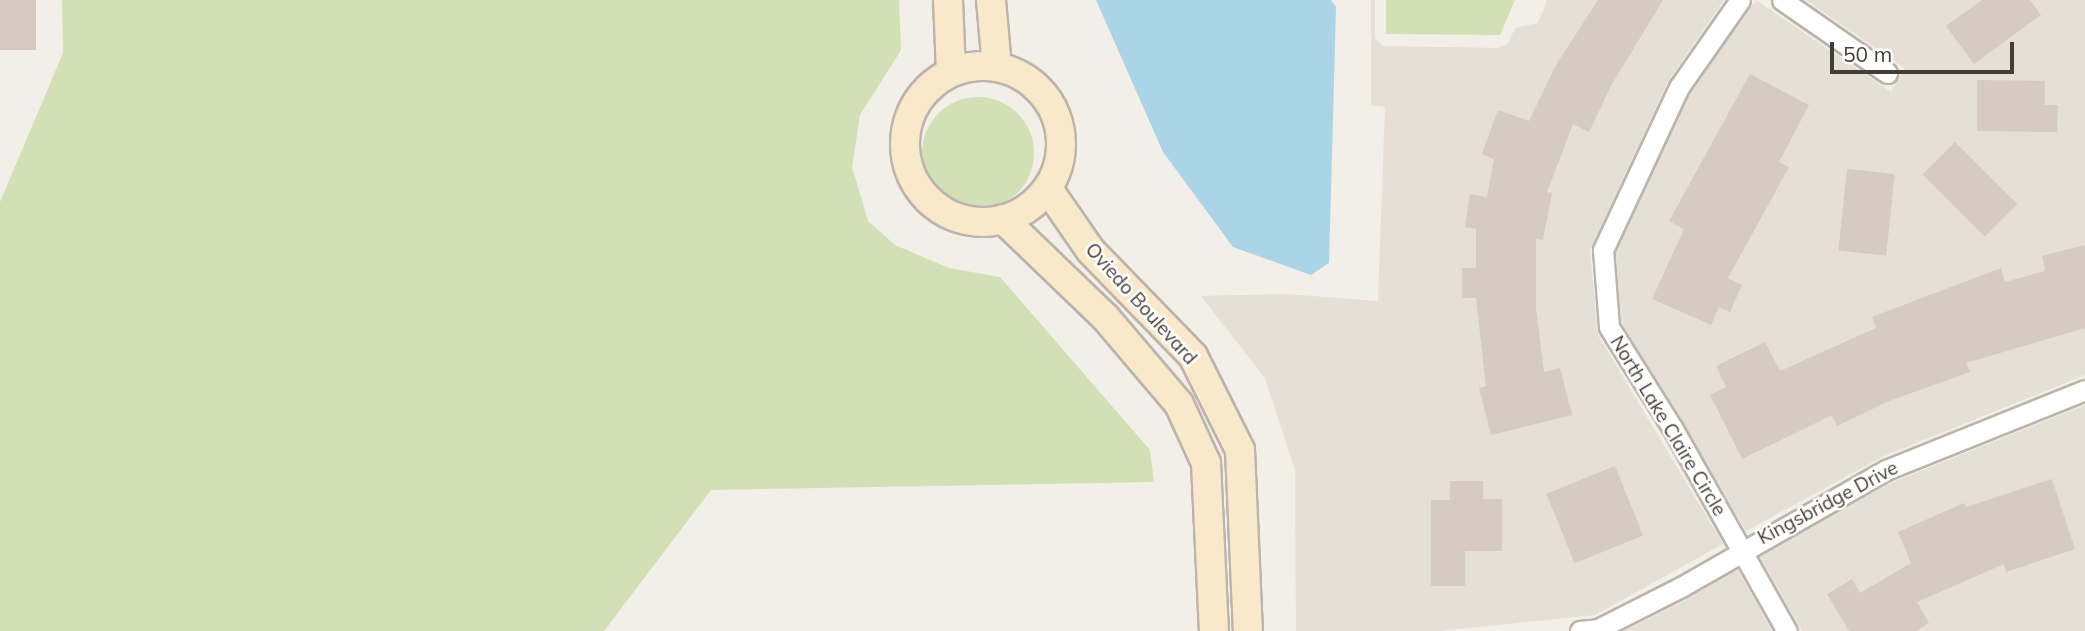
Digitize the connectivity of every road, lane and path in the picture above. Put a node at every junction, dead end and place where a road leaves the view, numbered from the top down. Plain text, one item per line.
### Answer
1 (948, 0) edge
2 (991, 0) edge
3 (1740, 0) edge
4 (1782, 0) edge
5 (997, 67) junction
6 (951, 72) junction
7 (1887, 73) dead end
8 (1048, 189) junction
9 (1003, 219) junction
10 (2085, 390) edge
11 (1741, 550) junction
12 (1214, 631) edge
13 (1248, 631) edge
14 (1580, 631) edge
15 (1787, 631) edge

1 - 6 street
2 - 5 street
3 - 11 street, North Lake Claire Circle
4 - 7 street
5 - 6 street
5 - 8 street
6 - 9 street
8 - 9 street
8 - 13 street, Oviedo Boulevard
9 - 12 street, Oviedo Boulevard
10 - 11 street, Kingsbridge Drive
11 - 14 street, Kingsbridge Drive
11 - 15 street, North Lake Claire Circle

